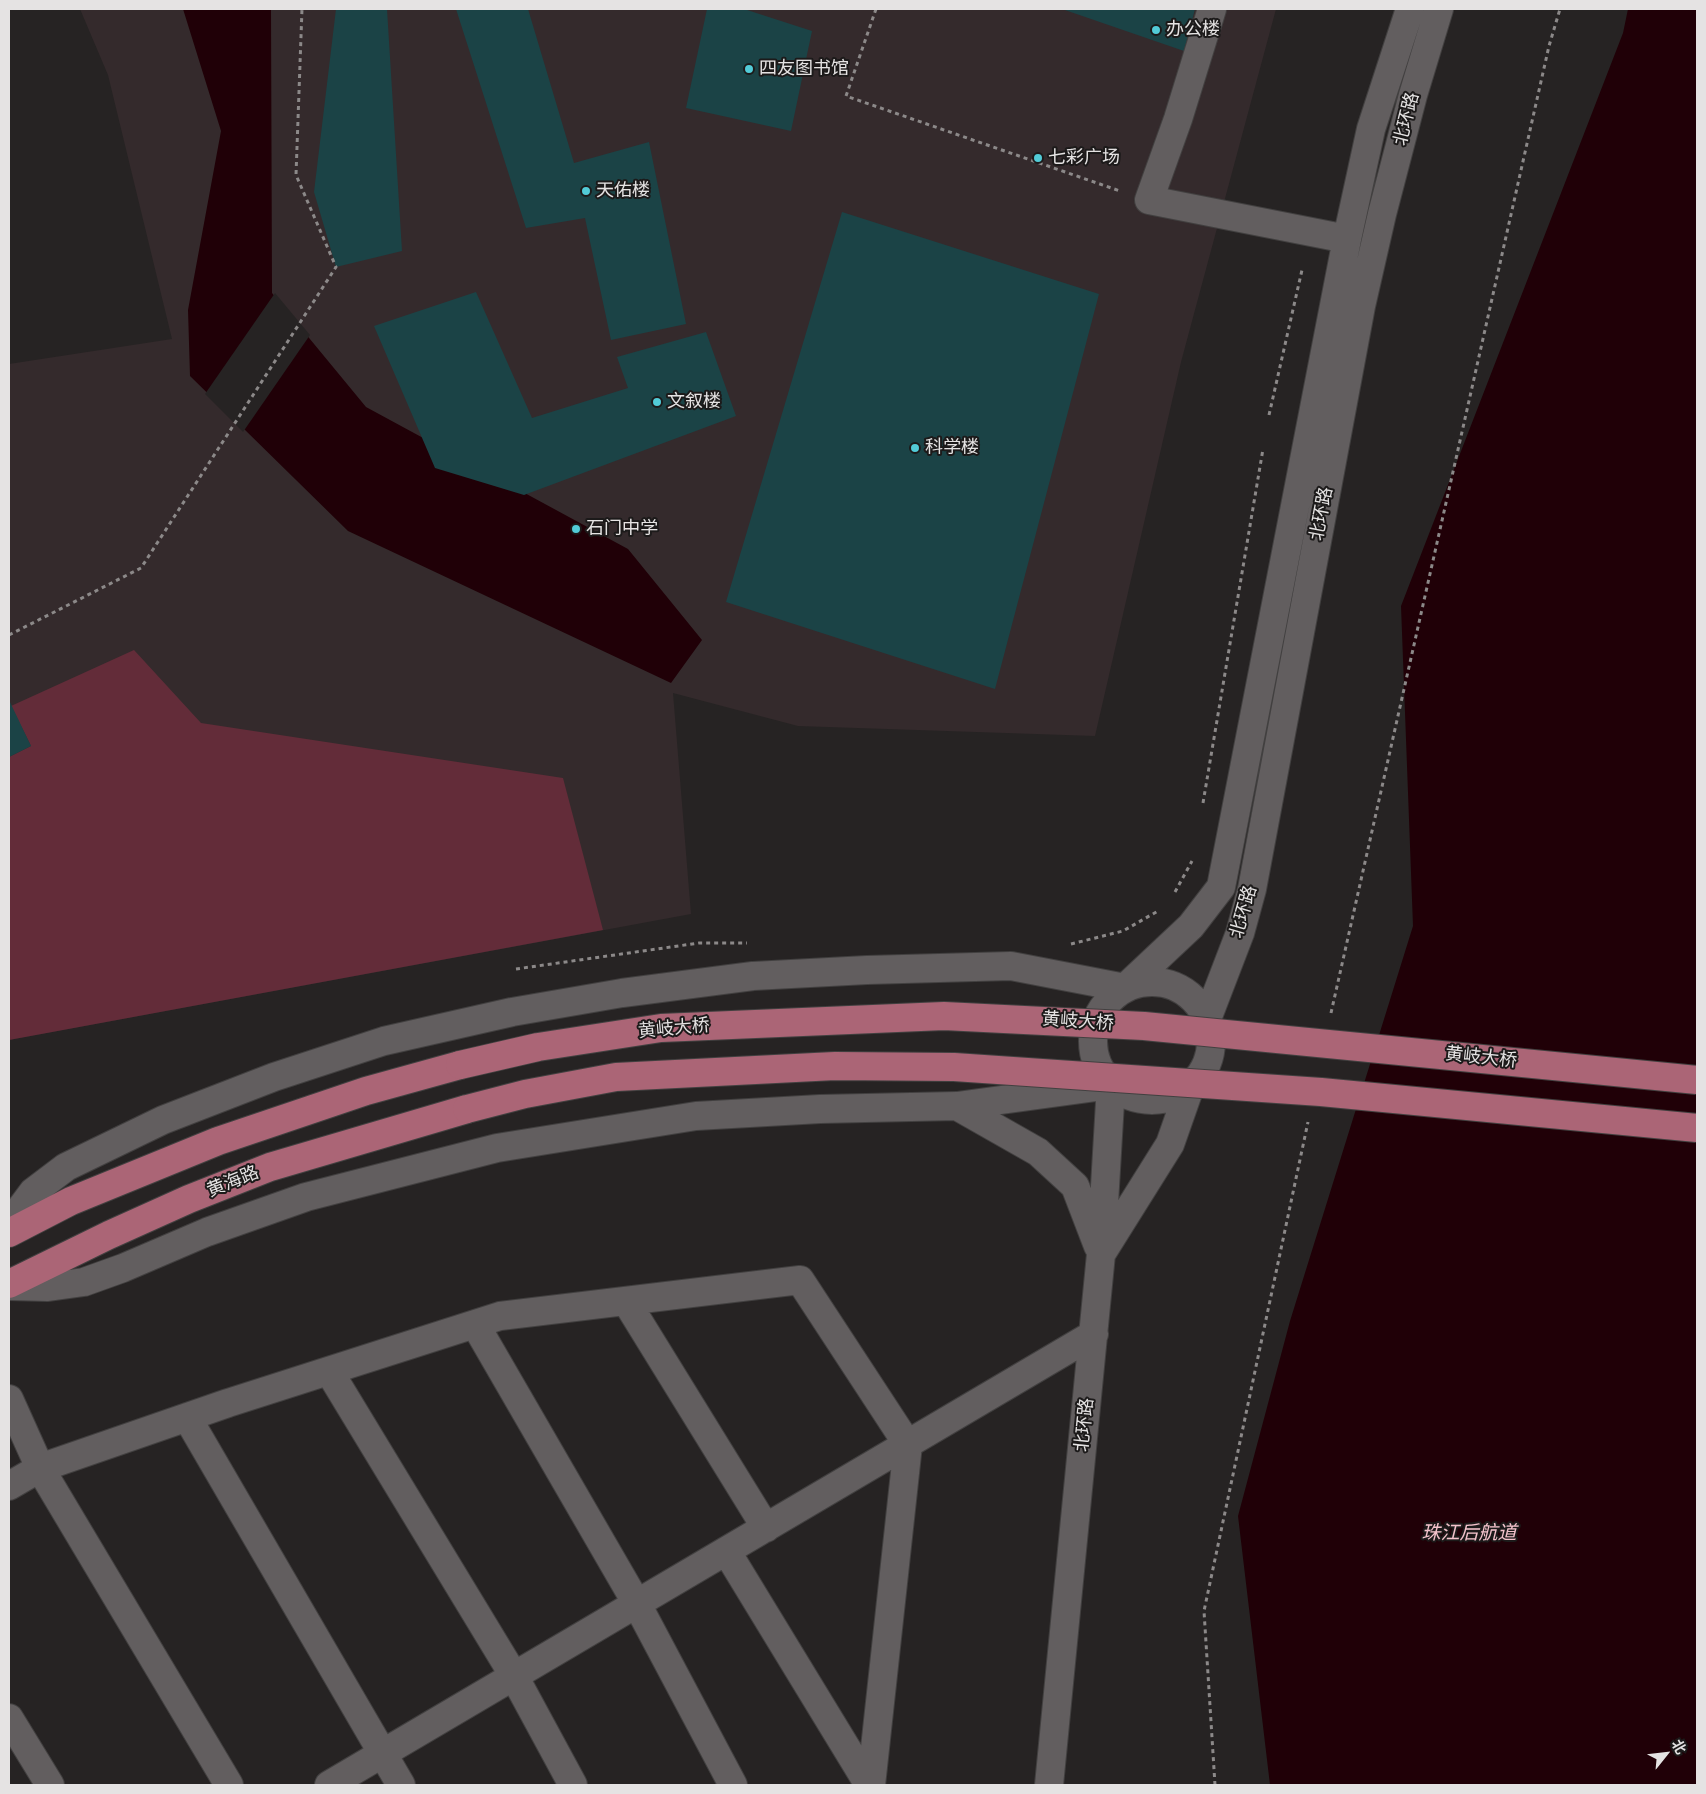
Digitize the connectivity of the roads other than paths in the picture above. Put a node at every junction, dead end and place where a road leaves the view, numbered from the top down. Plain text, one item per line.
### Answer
1 (1212, 9) edge
2 (1410, 9) edge
3 (1439, 9) edge
4 (1347, 239) junction
5 (1125, 988) junction
6 (1207, 1019) junction
7 (1697, 1080) edge
8 (1111, 1085) junction
9 (1190, 1087) junction
10 (957, 1106) junction
11 (1697, 1128) edge
12 (9, 1224) edge
13 (9, 1233) edge
14 (1101, 1254) junction
15 (9, 1286) edge
16 (626, 1301) junction
17 (474, 1324) junction
18 (1094, 1334) junction
19 (329, 1370) junction
20 (9, 1399) edge
21 (187, 1417) junction
22 (908, 1445) junction
23 (40, 1468) junction
24 (9, 1486) edge
25 (766, 1528) junction
26 (727, 1552) junction
27 (637, 1604) junction
28 (514, 1676) junction
29 (9, 1718) edge
30 (383, 1754) junction
31 (50, 1785) edge
32 (229, 1785) edge
33 (329, 1785) edge
34 (401, 1785) edge
35 (574, 1785) edge
36 (733, 1785) edge
37 (870, 1785) edge
38 (1049, 1785) edge

1 - 4 street
2 - 4 street, 北环路
3 - 6 street, 北环路
4 - 5 street, 北环路
5 - 6 street
5 - 8 street
5 - 12 street
6 - 9 street
7 - 13 main road, 黄岐大桥, bridge
8 - 9 street
8 - 10 street
8 - 14 street
9 - 14 street, 北环路
10 - 14 street
10 - 15 street
11 - 15 main road, 黄海路, bridge
14 - 18 street, 北环路
16 - 17 street
16 - 22 street
16 - 25 street
17 - 19 street
17 - 27 street
18 - 22 street
18 - 38 street, 北环路
19 - 21 street
19 - 28 street
20 - 23 street
21 - 23 street
21 - 30 street
22 - 25 street
22 - 37 street
23 - 24 street
23 - 32 street
25 - 26 street
26 - 27 street
26 - 37 street
27 - 28 street
27 - 36 street
28 - 30 street
28 - 35 street
29 - 31 street
30 - 33 street
30 - 34 street

